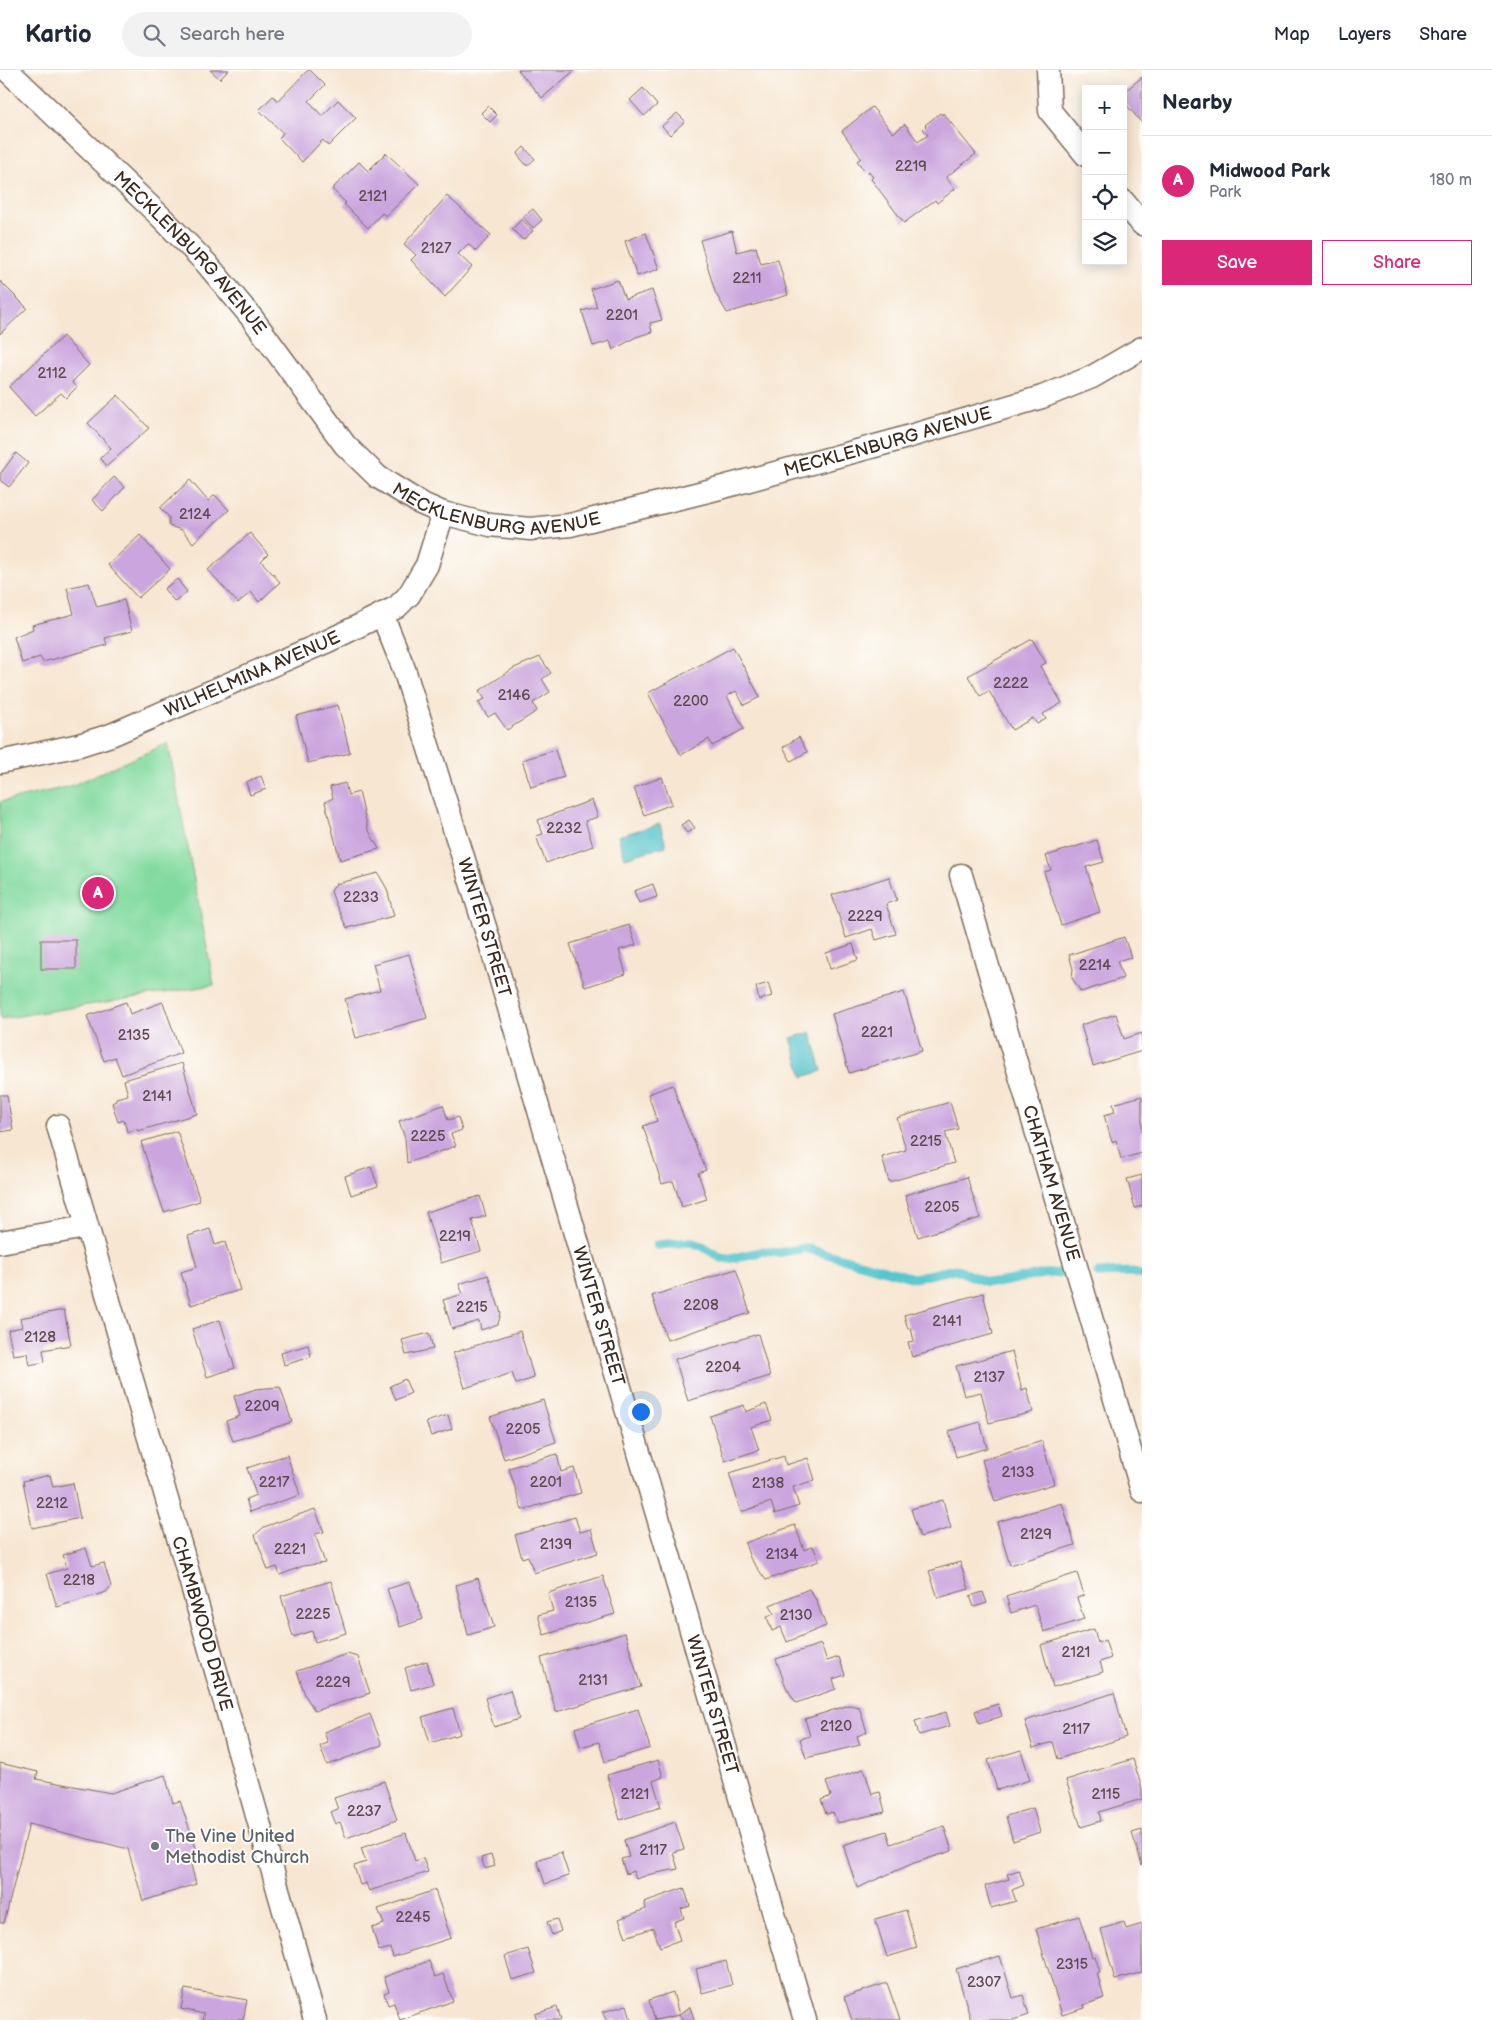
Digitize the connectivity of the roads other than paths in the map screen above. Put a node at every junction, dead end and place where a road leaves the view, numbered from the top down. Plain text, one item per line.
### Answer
1 (7, 70) edge
2 (1048, 70) edge
3 (1082, 150) edge
4 (1127, 206) edge
5 (1142, 224) edge
6 (1142, 348) edge
7 (443, 512) junction
8 (382, 614) junction
9 (0, 762) edge
10 (961, 875) dead end
11 (58, 1126) dead end
12 (86, 1227) junction
13 (0, 1242) edge
14 (1142, 1491) edge
15 (315, 2020) edge
16 (805, 2020) edge

1 - 7 street, MECKLENBURG AVENUE
2 - 3 street
4 - 5 street
6 - 7 street, MECKLENBURG AVENUE
7 - 8 street, WILHELMINA AVENUE
8 - 9 street, WILHELMINA AVENUE
8 - 16 street, WINTER STREET
10 - 14 street, CHATHAM AVENUE
11 - 12 street, CHAMBWOOD DRIVE
12 - 13 street
12 - 15 street, CHAMBWOOD DRIVE

